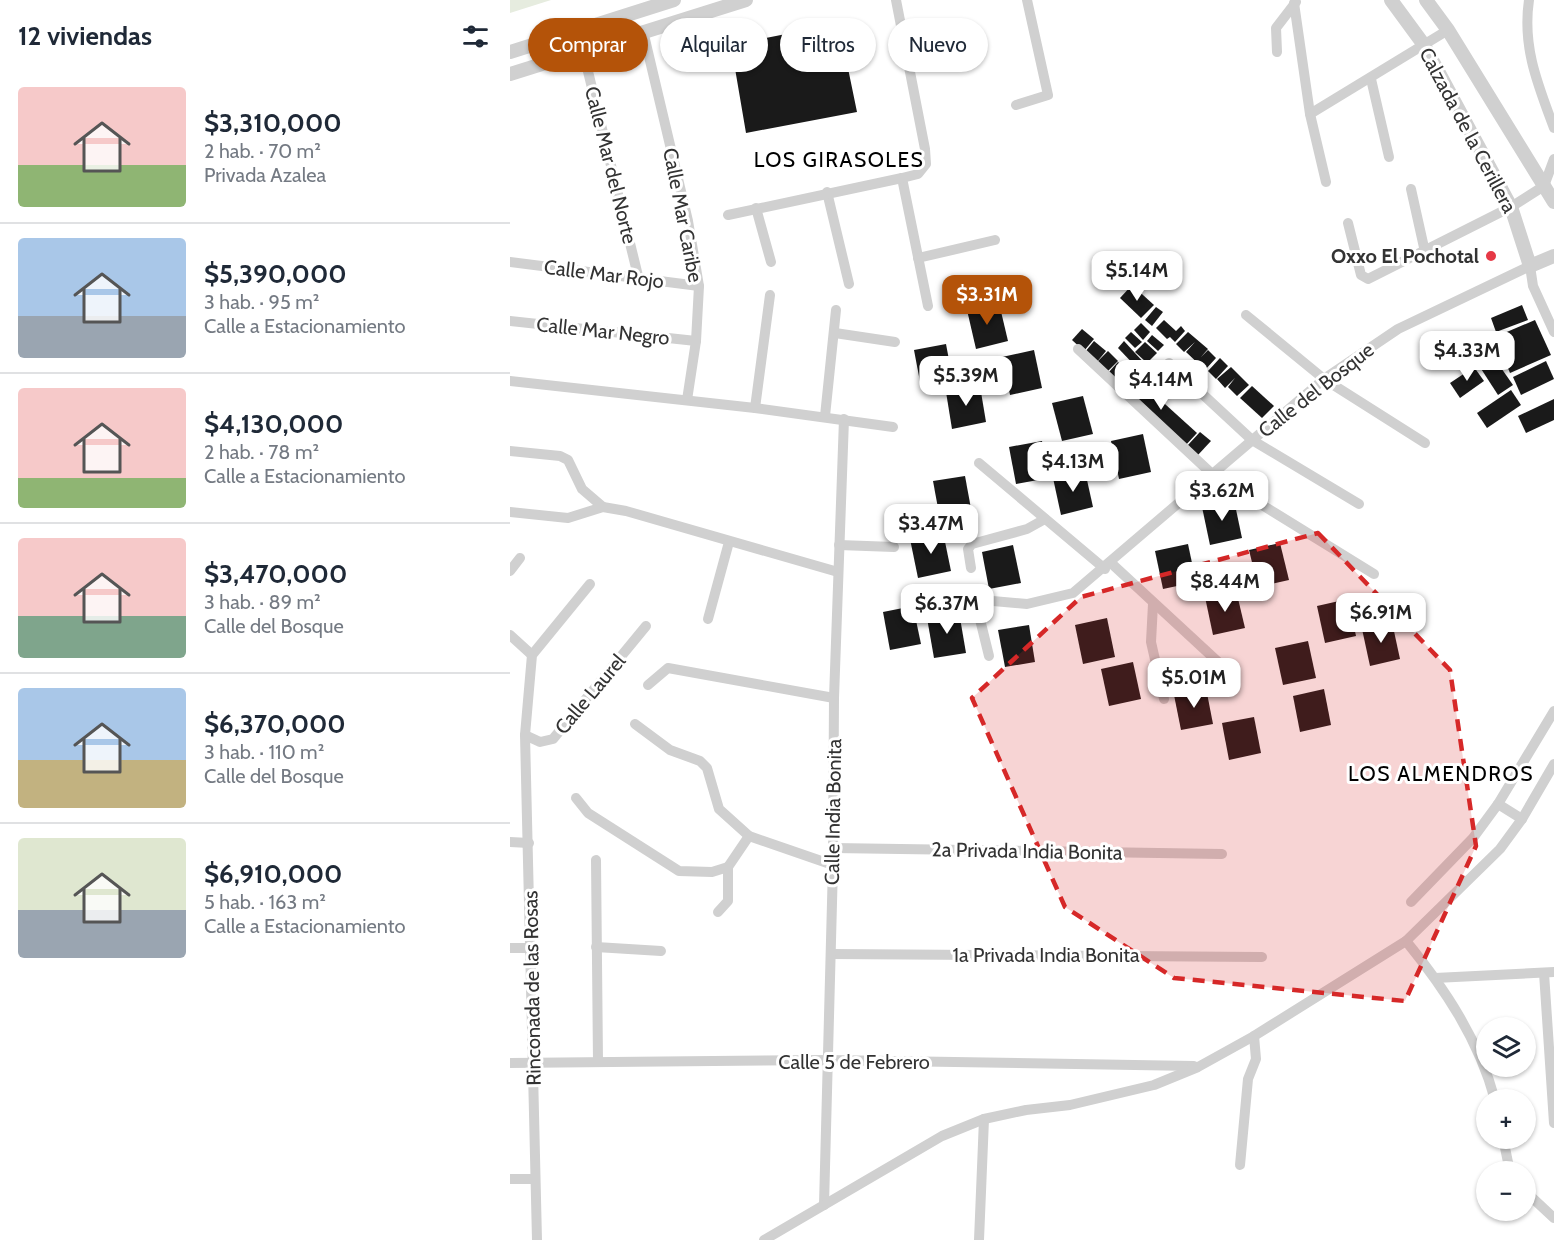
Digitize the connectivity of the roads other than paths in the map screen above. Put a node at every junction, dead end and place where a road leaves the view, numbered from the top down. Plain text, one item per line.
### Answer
1 (674, 0) edge
2 (746, 0) edge
3 (896, 0) edge
4 (1027, 0) edge
5 (1391, 0) edge
6 (1426, 0) edge
7 (1529, 0) edge
8 (1296, 2) edge
9 (648, 30) edge
10 (1448, 30) junction
11 (1424, 45) junction
12 (510, 52) edge
13 (1277, 52) dead end
14 (648, 53) edge
15 (528, 68) edge
16 (588, 72) edge
17 (510, 74) edge
18 (1371, 79) junction
19 (1016, 105) dead end
20 (1310, 114) junction
21 (1554, 128) edge
22 (1389, 157) dead end
23 (1554, 159) edge
24 (902, 178) junction
25 (1326, 182) dead end
26 (1544, 186) junction
27 (1411, 189) dead end
28 (827, 192) junction
29 (1554, 202) edge
30 (1511, 207) junction
31 (756, 208) junction
32 (728, 215) dead end
33 (1348, 223) dead end
34 (995, 240) dead end
35 (1425, 252) junction
36 (1554, 256) edge
37 (918, 258) junction
38 (510, 262) edge
39 (771, 262) dead end
40 (1530, 266) junction
41 (639, 280) junction
42 (849, 284) dead end
43 (699, 286) junction
44 (770, 295) dead end
45 (928, 306) dead end
46 (837, 310) dead end
47 (1246, 315) dead end
48 (510, 321) edge
49 (1554, 332) edge
50 (835, 333) junction
51 (696, 341) junction
52 (895, 342) dead end
53 (1078, 349) dead end
54 (1169, 363) dead end
55 (1324, 379) junction
56 (510, 381) edge
57 (687, 400) junction
58 (755, 408) junction
59 (825, 416) junction
60 (844, 419) junction
61 (893, 427) dead end
62 (1252, 440) junction
63 (1425, 443) dead end
64 (510, 451) edge
65 (979, 463) dead end
66 (1212, 474) junction
67 (1359, 504) dead end
68 (603, 507) junction
69 (510, 512) edge
70 (1045, 519) junction
71 (729, 542) junction
72 (839, 545) junction
73 (894, 547) dead end
74 (520, 558) dead end
75 (1108, 566) junction
76 (970, 568) dead end
77 (510, 571) edge
78 (838, 572) junction
79 (1374, 574) dead end
80 (590, 584) dead end
81 (937, 596) dead end
82 (975, 599) junction
83 (1153, 604) junction
84 (708, 619) dead end
85 (646, 626) dead end
86 (510, 635) edge
87 (532, 655) junction
88 (989, 656) dead end
89 (1230, 672) dead end
90 (648, 685) dead end
91 (834, 698) junction
92 (1164, 699) dead end
93 (1554, 711) edge
94 (635, 724) dead end
95 (525, 735) junction
96 (1554, 764) edge
97 (576, 798) dead end
98 (1498, 804) junction
99 (1522, 819) junction
100 (749, 836) junction
101 (510, 842) edge
102 (529, 843) junction
103 (832, 848) junction
104 (1222, 854) dead end
105 (596, 860) dead end
106 (832, 865) junction
107 (728, 867) junction
108 (1411, 902) dead end
109 (718, 912) dead end
110 (1406, 941) junction
111 (596, 947) junction
112 (510, 948) edge
113 (532, 948) junction
114 (661, 951) dead end
115 (831, 954) junction
116 (1262, 957) dead end
117 (1549, 972) edge
118 (1436, 978) junction
119 (1254, 1036) junction
120 (828, 1060) junction
121 (533, 1062) junction
122 (598, 1062) junction
123 (510, 1063) edge
124 (1198, 1066) junction
125 (1492, 1089) edge
126 (984, 1119) junction
127 (1554, 1124) edge
128 (1240, 1165) dead end
129 (510, 1179) edge
130 (535, 1179) junction
131 (1536, 1201) edge
132 (824, 1205) junction
133 (1554, 1218) edge
134 (537, 1240) edge
135 (764, 1240) edge
136 (979, 1240) edge

1 - 12 street
2 - 9 street
3 - 24 street
4 - 19 street
5 - 11 street, Calzada de la Cerillera
6 - 10 street, Calzada de la Cerillera
7 - 21 street
8 - 13 street
8 - 20 street
10 - 11 street
10 - 26 street, Calzada de la Cerillera
11 - 18 street
11 - 30 street, Calzada de la Cerillera
14 - 43 street, Calle Mar Caribe
15 - 17 street
16 - 41 street, Calle Mar del Norte
18 - 20 street
18 - 22 street
20 - 25 street
23 - 26 street
24 - 28 street
24 - 37 street
26 - 29 street, Calzada de la Cerillera
26 - 30 street
27 - 35 street
28 - 31 street
28 - 42 street
30 - 35 street
30 - 40 street, Calzada de la Cerillera
31 - 32 street
31 - 39 street
33 - 35 street
34 - 37 street
36 - 40 street, Calle del Bosque
37 - 45 street
38 - 41 street, Calle Mar Rojo
40 - 49 street
40 - 55 street, Calle del Bosque
41 - 43 street, Calle Mar Rojo
43 - 51 street, Calle Mar Caribe
44 - 58 street
46 - 50 street
47 - 55 street
48 - 51 street, Calle Mar Negro
50 - 52 street
50 - 59 street
51 - 57 street, Calle Mar Caribe
53 - 66 street
54 - 62 street
55 - 62 street, Calle del Bosque
55 - 63 street
56 - 57 street
57 - 58 street
58 - 59 street
59 - 60 street
60 - 61 street
60 - 72 street, Calle India Bonita
62 - 66 street, Calle del Bosque
62 - 67 street
64 - 68 street
65 - 70 street
66 - 75 street, Calle del Bosque
66 - 79 street
68 - 69 street
68 - 71 street
70 - 75 street
70 - 76 street
71 - 78 street
71 - 84 street
72 - 73 street
72 - 78 street, Calle India Bonita
74 - 77 street
75 - 82 street, Calle del Bosque
75 - 83 street
78 - 91 street, Calle India Bonita
80 - 87 street
81 - 82 street, Calle del Bosque
82 - 88 street
83 - 89 street
83 - 92 street
85 - 95 street, Calle Laurel
86 - 87 street
87 - 95 street, Rinconada de las Rosas
90 - 91 street
91 - 103 street, Calle India Bonita
93 - 98 street
94 - 100 street
95 - 102 street, Rinconada de las Rosas
96 - 99 street
97 - 107 street
98 - 99 street
98 - 108 street
99 - 110 street
100 - 106 street
100 - 107 street
101 - 102 street
102 - 113 street, Rinconada de las Rosas
103 - 104 street, 2a Privada India Bonita
103 - 106 street, Calle India Bonita
105 - 111 street
106 - 115 street, Calle India Bonita
107 - 109 street
110 - 118 street
110 - 119 street
111 - 114 street
111 - 122 street
112 - 113 street
113 - 121 street, Rinconada de las Rosas
115 - 116 street, 1a Privada India Bonita
115 - 120 street, Calle India Bonita
117 - 118 street
117 - 127 street
118 - 125 street
119 - 124 street
119 - 128 street
120 - 122 street, Calle 5 de Febrero
120 - 124 street, Calle 5 de Febrero
120 - 132 street, Calle India Bonita
121 - 122 street, Calle 5 de Febrero
121 - 123 street, Calle 5 de Febrero
121 - 130 street, Rinconada de las Rosas
124 - 126 street
126 - 132 street
126 - 136 street
129 - 130 street
130 - 134 street, Rinconada de las Rosas
131 - 133 street
132 - 135 street

